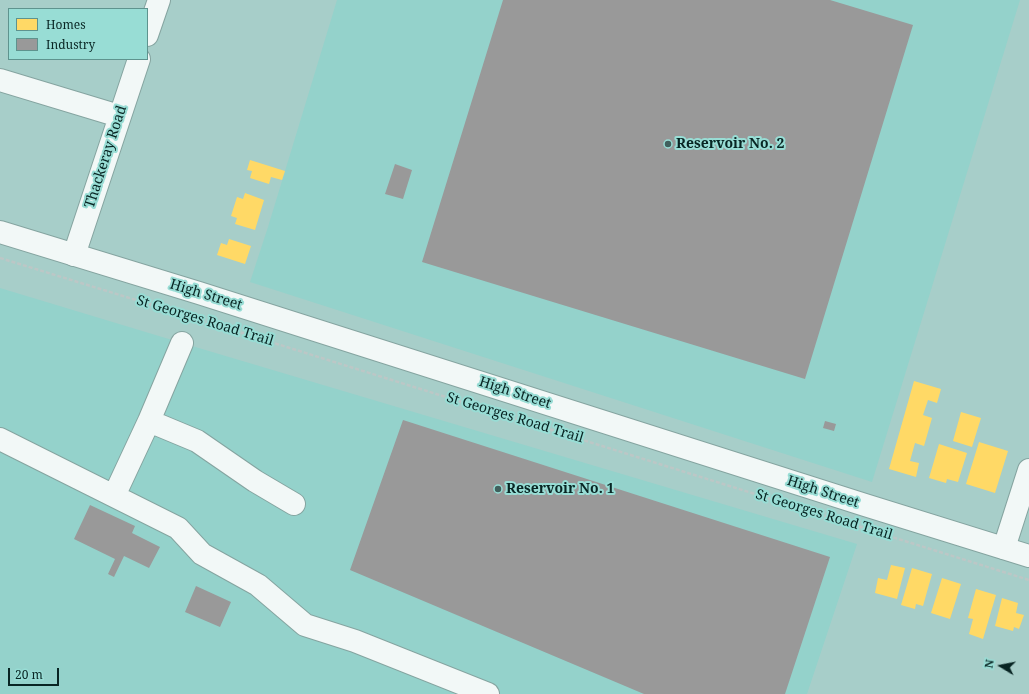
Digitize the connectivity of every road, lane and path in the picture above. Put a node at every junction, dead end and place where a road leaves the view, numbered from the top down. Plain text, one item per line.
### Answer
1 (159, 0) edge
2 (148, 32) edge
3 (139, 60) edge
4 (0, 80) edge
5 (119, 116) junction
6 (0, 232) edge
7 (74, 255) junction
8 (0, 258) edge
9 (182, 343) dead end
10 (150, 421) junction
11 (0, 439) edge
12 (1029, 470) edge
13 (114, 496) junction
14 (294, 504) dead end
15 (1004, 548) junction
16 (1029, 556) edge
17 (1029, 580) edge
18 (488, 694) edge

1 - 2 main road
3 - 5 main road, Thackeray Road
4 - 5 main road
5 - 7 main road, Thackeray Road
6 - 7 main road, High Street
7 - 15 main road, High Street
8 - 17 path, St Georges Road Trail
9 - 10 main road
10 - 13 main road
10 - 14 main road
11 - 13 main road
12 - 15 main road
13 - 18 main road
15 - 16 main road, High Street

